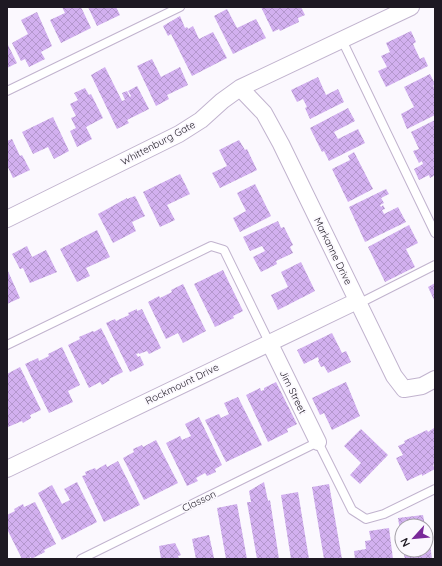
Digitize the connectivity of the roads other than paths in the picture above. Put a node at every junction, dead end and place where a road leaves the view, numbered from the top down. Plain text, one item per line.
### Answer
1 (180, 7) edge
2 (411, 7) edge
3 (342, 40) junction
4 (240, 88) junction
5 (7, 91) edge
6 (7, 219) edge
7 (435, 233) edge
8 (435, 265) edge
9 (357, 302) junction
10 (269, 342) junction
11 (7, 345) edge
12 (435, 379) edge
13 (318, 442) junction
14 (7, 469) edge
15 (435, 489) edge
16 (81, 559) edge

1 - 5 lane
2 - 3 street, Whittenburg Gate
3 - 4 street, Whittenburg Gate
3 - 7 lane
4 - 6 street, Whittenburg Gate
4 - 9 street, Markanne Drive
8 - 9 lane
9 - 10 street, Rockmount Drive
9 - 12 street, Markanne Drive
10 - 11 lane
10 - 13 street, Jim Street
10 - 14 street, Rockmount Drive
13 - 15 lane
13 - 16 lane, Classon

